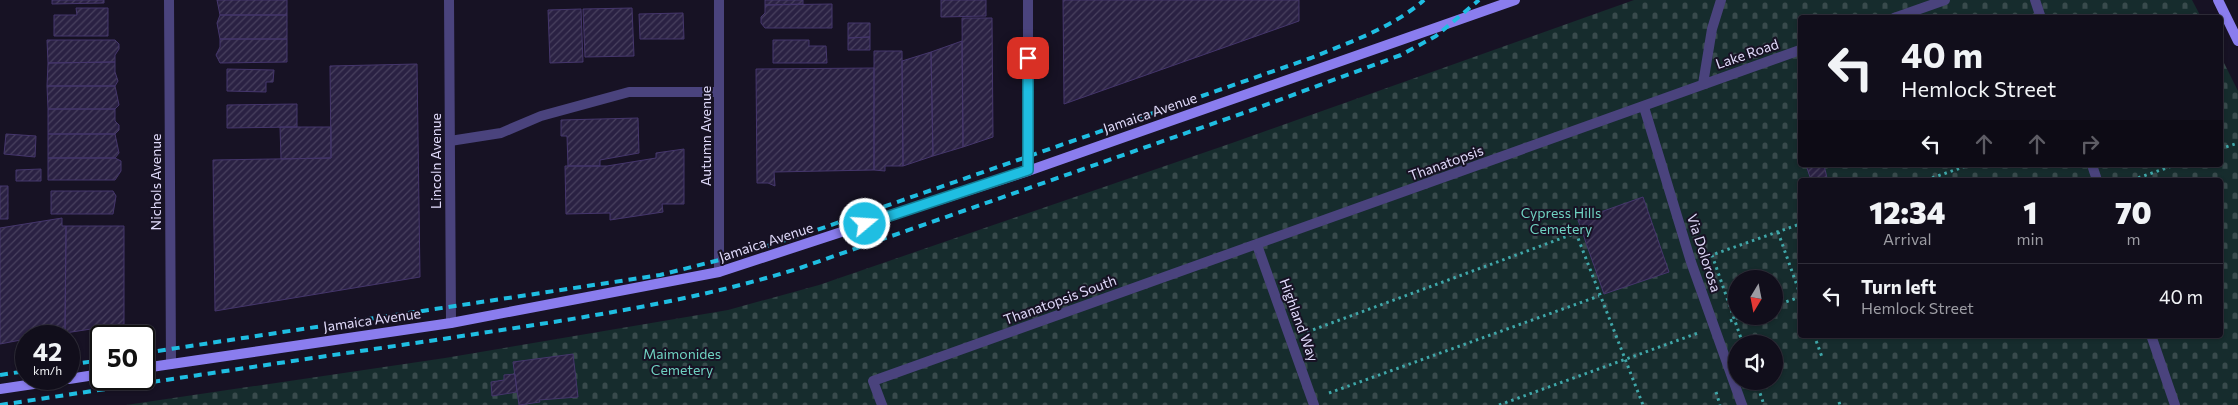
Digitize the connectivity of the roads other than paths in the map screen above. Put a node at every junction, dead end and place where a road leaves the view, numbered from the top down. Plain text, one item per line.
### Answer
1 (169, 0) edge
2 (449, 0) edge
3 (719, 0) edge
4 (1028, 0) edge
5 (1515, 0) edge
6 (1721, 0) edge
7 (1944, 0) edge
8 (2035, 0) edge
9 (2218, 0) edge
10 (1902, 15) edge
11 (2040, 15) edge
12 (2238, 41) edge
13 (1798, 51) edge
14 (1703, 84) junction
15 (719, 92) junction
16 (1644, 107) junction
17 (450, 141) junction
18 (1028, 170) junction
19 (1257, 244) junction
20 (720, 272) junction
21 (451, 323) junction
22 (2152, 338) edge
23 (170, 364) junction
24 (155, 366) edge
25 (15, 387) edge
26 (0, 389) edge
27 (1313, 402) edge
28 (882, 405) edge
29 (1742, 405) edge
30 (2175, 405) edge

1 - 23 street, Nichols Avenue
2 - 17 street, Lincoln Avenue
3 - 15 street, Autumn Avenue
4 - 18 street
5 - 18 main road, Jamaica Avenue
6 - 14 street
7 - 10 street
8 - 11 street
9 - 12 main road
13 - 14 street, Lake Road
14 - 16 street, Lake Road
15 - 17 street
15 - 20 street, Autumn Avenue
16 - 19 street, Thanatopsis
16 - 29 street, Via Dolorosa
17 - 21 street, Lincoln Avenue
18 - 20 main road, Jamaica Avenue
19 - 27 street, Highland Way
19 - 28 street, Thanatopsis South
20 - 21 main road, Jamaica Avenue
21 - 23 main road, Jamaica Avenue
22 - 30 street
23 - 24 main road, Jamaica Avenue
25 - 26 main road

